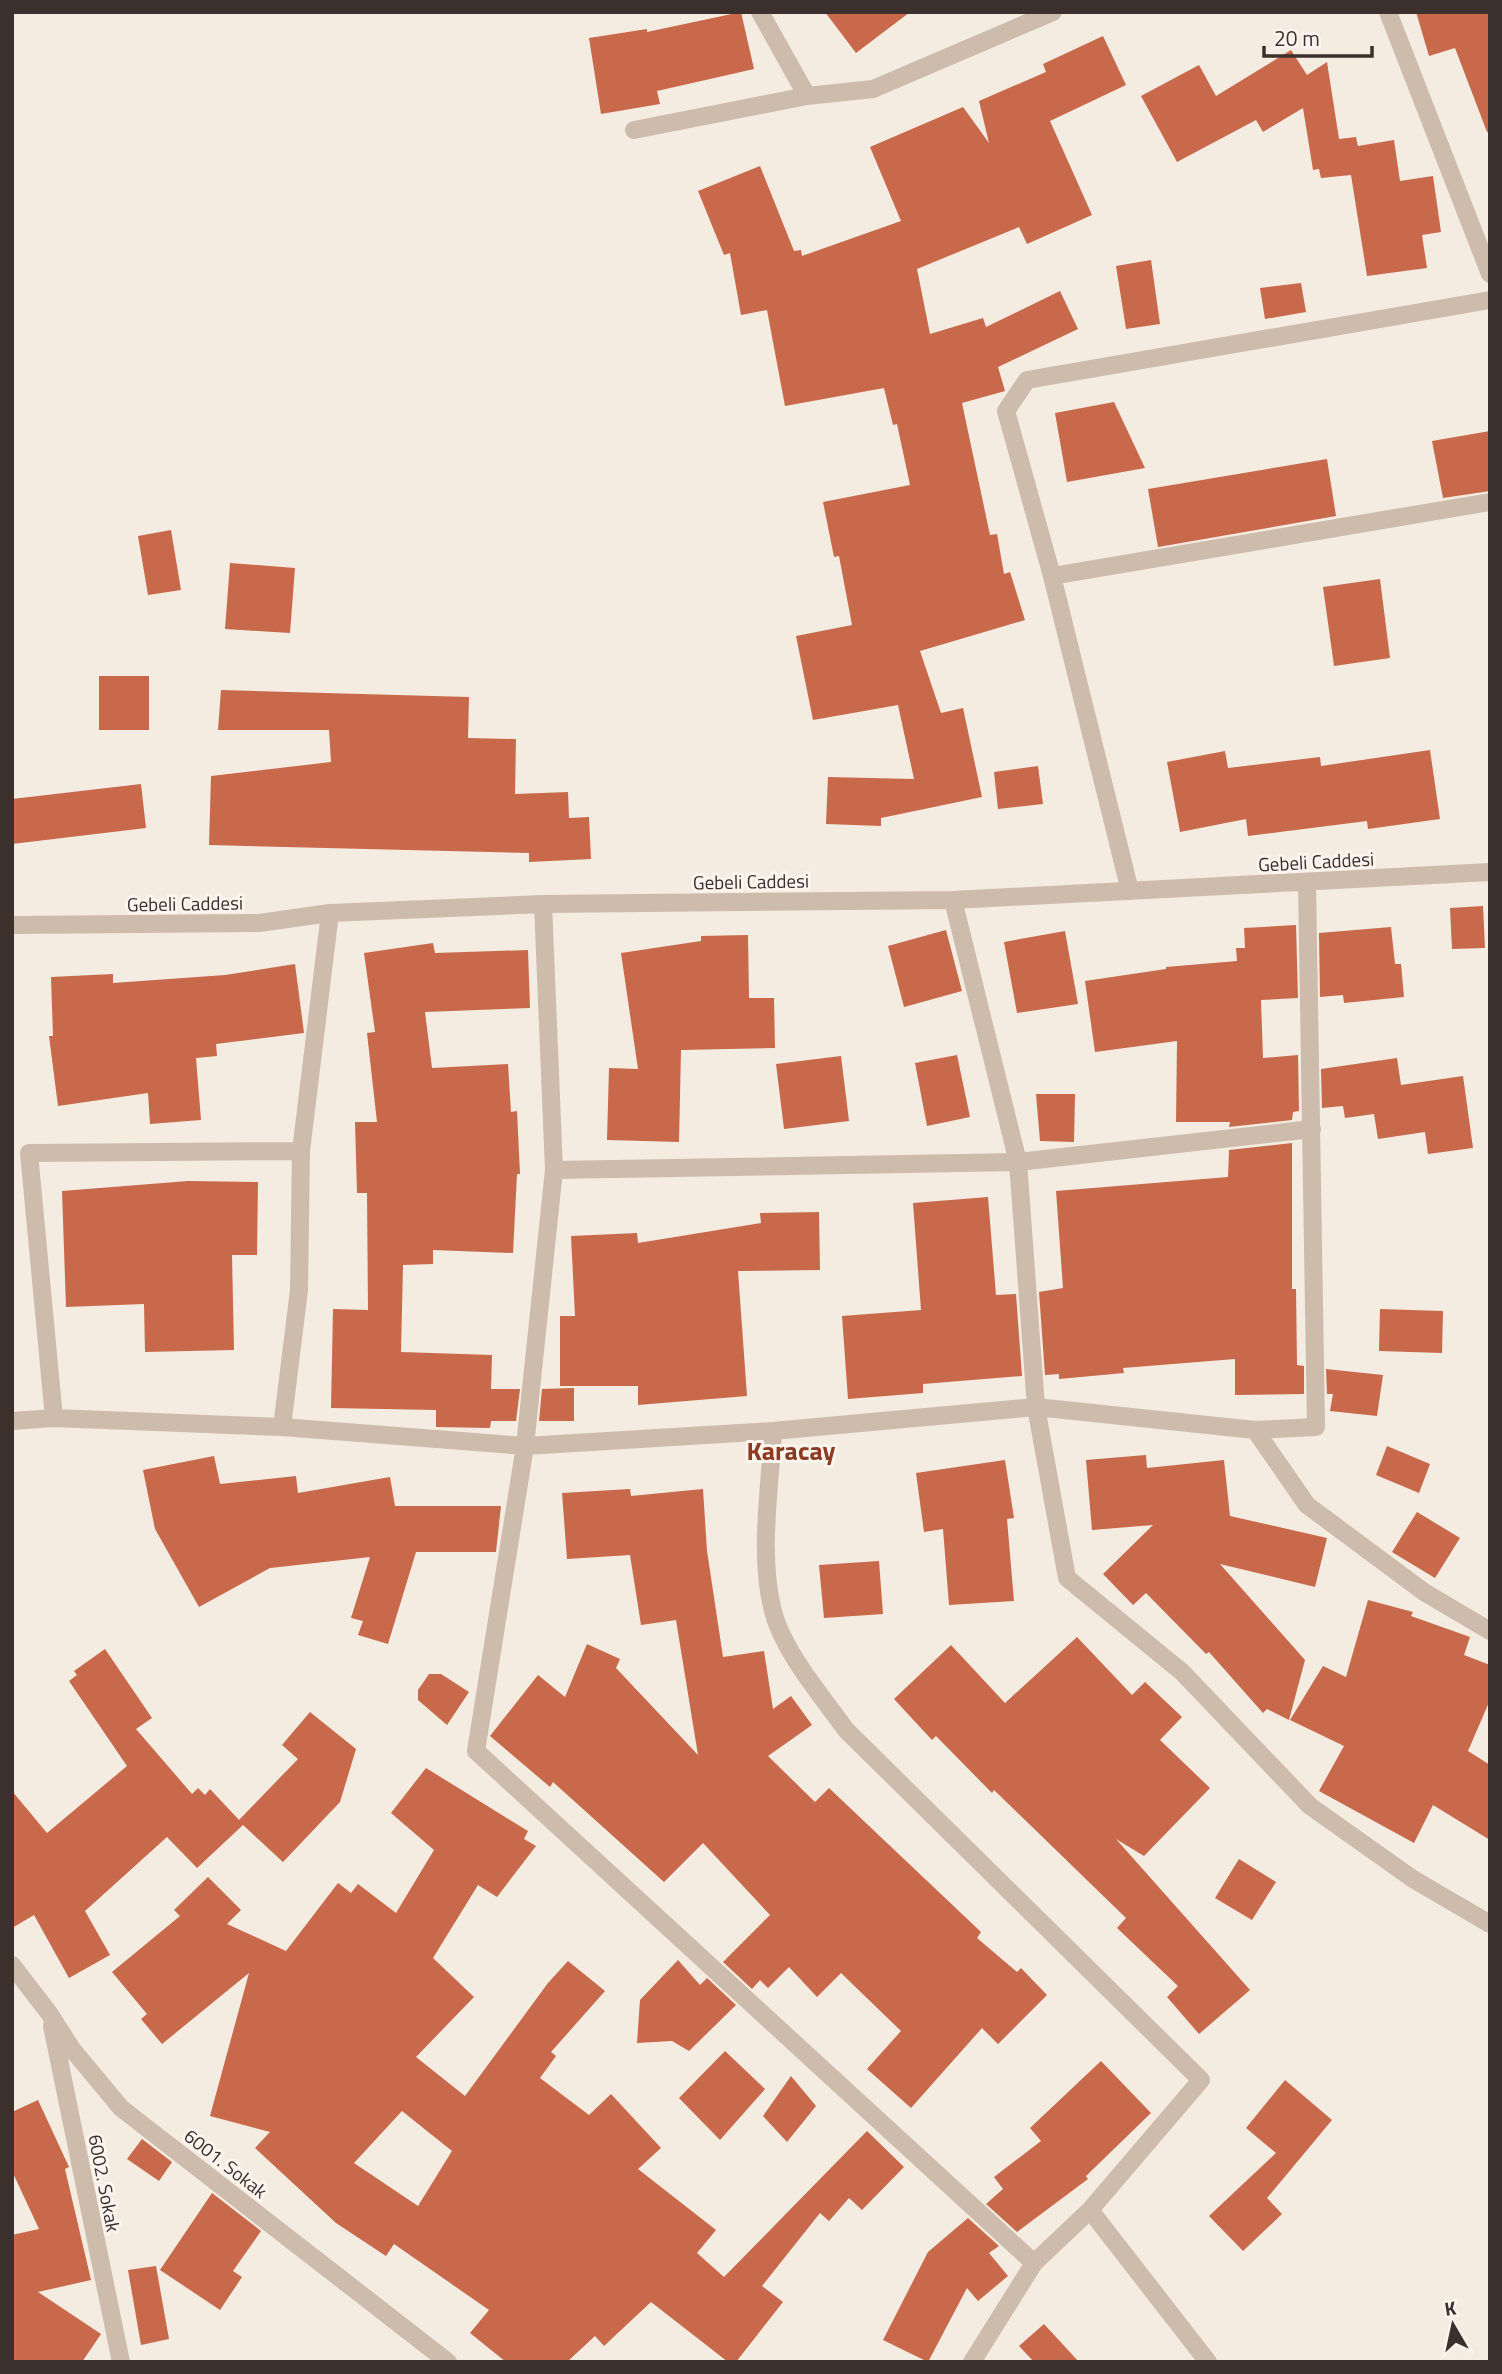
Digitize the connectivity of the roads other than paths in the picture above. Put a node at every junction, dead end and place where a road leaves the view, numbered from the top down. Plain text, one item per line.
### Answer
1 (760, 12) edge
2 (1052, 12) edge
3 (1388, 12) edge
4 (807, 96) junction
5 (634, 130) dead end
6 (1490, 274) edge
7 (1490, 300) edge
8 (1490, 502) edge
9 (1052, 576) junction
10 (1490, 872) edge
11 (1307, 883) junction
12 (1130, 891) junction
13 (953, 900) junction
14 (543, 904) junction
15 (330, 913) junction
16 (12, 925) edge
17 (1312, 1129) junction
18 (301, 1151) junction
19 (1018, 1163) junction
20 (554, 1170) junction
21 (1036, 1407) junction
22 (54, 1418) junction
23 (12, 1420) edge
24 (282, 1427) junction
25 (1255, 1430) junction
26 (773, 1431) junction
27 (524, 1446) junction
28 (1490, 1631) edge
29 (1490, 1924) edge
30 (12, 1965) edge
31 (49, 2012) junction
32 (1090, 2210) junction
33 (1034, 2263) junction
34 (121, 2362) edge
35 (448, 2362) edge
36 (972, 2362) edge
37 (1208, 2362) edge

1 - 4 street
2 - 4 street
3 - 6 street
4 - 5 street
7 - 9 street
8 - 9 street
9 - 12 street
10 - 11 street, Gebeli Caddesi
11 - 12 street, Gebeli Caddesi
11 - 17 street
12 - 13 street, Gebeli Caddesi
13 - 14 street, Gebeli Caddesi
13 - 19 street
14 - 15 street, Gebeli Caddesi
14 - 20 street
15 - 16 street, Gebeli Caddesi
15 - 18 street
17 - 19 street
17 - 25 street
18 - 22 street
18 - 24 street
19 - 20 street
19 - 21 street
20 - 27 street
21 - 25 street
21 - 26 street
21 - 29 street
22 - 23 street
22 - 24 street
24 - 27 street
25 - 28 street
26 - 27 street
26 - 32 street
27 - 33 street
30 - 31 street, 6001. Sokak
31 - 34 street, 6002. Sokak
31 - 35 street, 6001. Sokak
32 - 33 street
32 - 37 street
33 - 36 street

